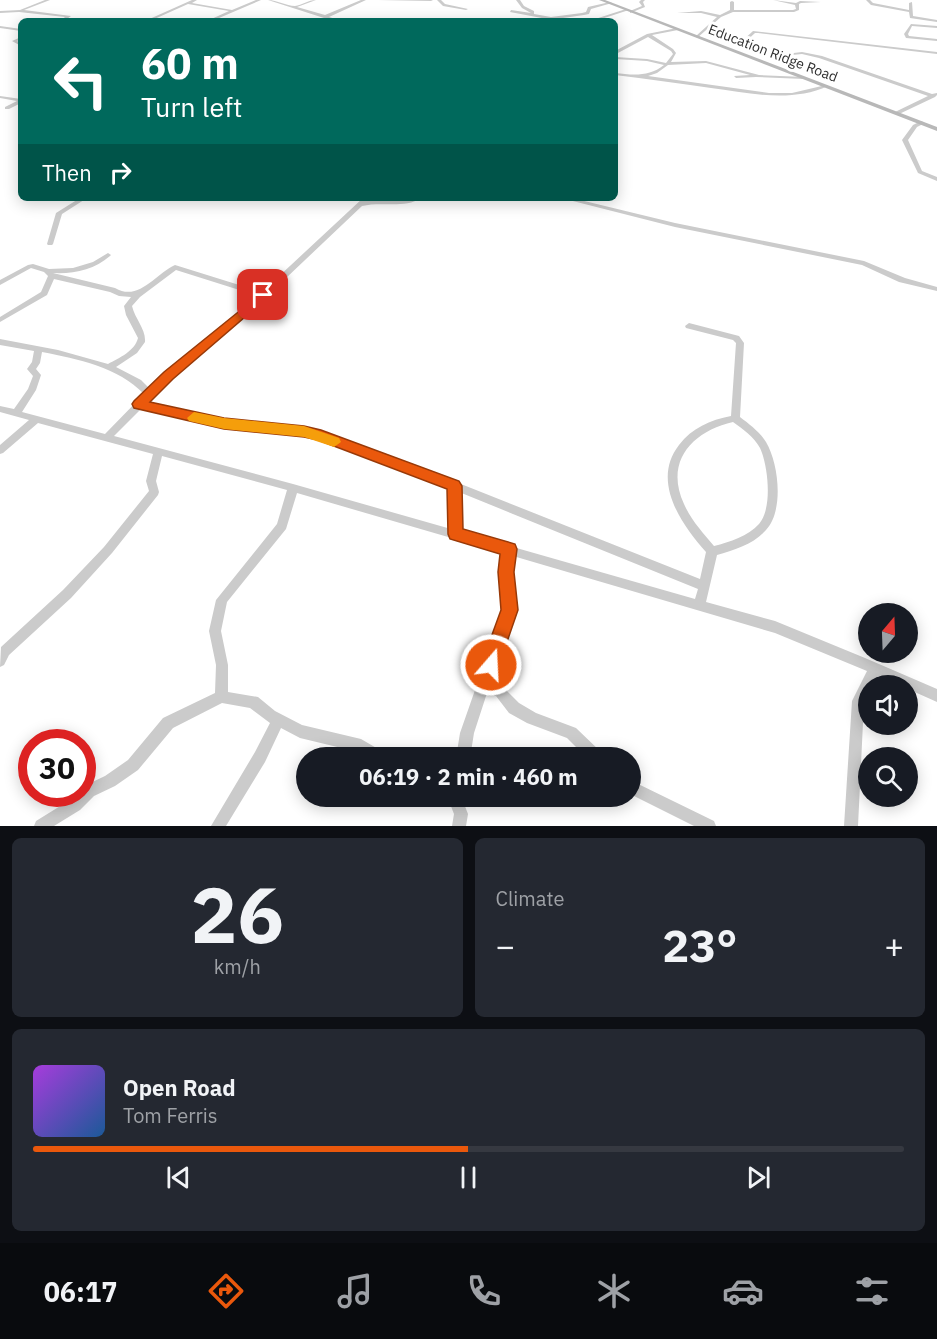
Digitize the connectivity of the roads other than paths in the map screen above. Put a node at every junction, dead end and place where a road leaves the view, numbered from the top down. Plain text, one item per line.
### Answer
1 (48, 0) edge
2 (195, 0) edge
3 (259, 0) edge
4 (270, 0) edge
5 (314, 0) edge
6 (364, 0) edge
7 (380, 0) edge
8 (431, 0) edge
9 (439, 0) edge
10 (518, 0) edge
11 (601, 0) edge
12 (643, 0) edge
13 (775, 0) edge
14 (868, 0) edge
15 (732, 2) dead end
16 (188, 3) junction
17 (610, 3) junction
18 (819, 3) dead end
19 (911, 3) dead end
20 (797, 4) junction
21 (294, 7) junction
22 (466, 9) dead end
23 (233, 10) junction
24 (19, 11) junction
25 (511, 11) dead end
26 (629, 11) junction
27 (732, 11) junction
28 (910, 11) junction
29 (0, 12) edge
30 (679, 13) dead end
31 (532, 15) junction
32 (720, 16) junction
33 (0, 17) edge
34 (325, 17) junction
35 (66, 18) edge
36 (154, 18) edge
37 (215, 18) edge
38 (328, 18) edge
39 (550, 18) joint
40 (598, 18) edge
41 (937, 21) edge
42 (0, 27) edge
43 (937, 27) edge
44 (677, 29) junction
45 (18, 30) edge
46 (648, 36) junction
47 (697, 37) junction
48 (937, 40) edge
49 (741, 44) dead end
50 (618, 51) edge
51 (937, 53) edge
52 (771, 56) dead end
53 (618, 58) edge
54 (666, 64) junction
55 (618, 74) edge
56 (759, 76) junction
57 (642, 77) junction
58 (736, 77) dead end
59 (804, 78) junction
60 (826, 86) junction
61 (935, 94) edge
62 (0, 97) edge
63 (18, 100) edge
64 (18, 102) edge
65 (7, 108) dead end
66 (897, 114) junction
67 (921, 123) junction
68 (936, 128) edge
69 (937, 180) edge
70 (79, 201) edge
71 (392, 201) edge
72 (410, 201) edge
73 (576, 201) edge
74 (357, 202) edge
75 (50, 244) dead end
76 (108, 255) dead end
77 (50, 273) junction
78 (0, 283) edge
79 (937, 289) edge
80 (137, 295) junction
81 (263, 295) junction
82 (0, 320) edge
83 (688, 326) dead end
84 (0, 342) edge
85 (38, 349) junction
86 (109, 367) junction
87 (149, 394) junction
88 (139, 404) junction
89 (0, 409) edge
90 (16, 413) junction
91 (37, 418) junction
92 (735, 418) junction
93 (107, 437) junction
94 (0, 450) edge
95 (159, 451) junction
96 (454, 486) junction
97 (293, 488) junction
98 (456, 534) junction
99 (509, 549) junction
100 (712, 551) junction
101 (704, 586) junction
102 (700, 604) junction
103 (0, 659) edge
104 (875, 668) junction
105 (484, 685) junction
106 (937, 696) edge
107 (221, 697) junction
108 (278, 720) junction
109 (363, 747) edge
110 (465, 747) edge
111 (586, 747) edge
112 (641, 792) edge
113 (458, 807) edge
114 (41, 826) edge
115 (218, 826) edge
116 (459, 826) edge
117 (709, 826) edge
118 (851, 826) edge

1 - 24 street
2 - 16 street
3 - 23 street
4 - 21 street
5 - 21 street
6 - 34 street
7 - 8 street
9 - 22 street
10 - 31 street
11 - 17 main road, Education Ridge Road
12 - 26 street
13 - 20 street
14 - 28 street
15 - 27 street
16 - 23 street
16 - 36 street
17 - 26 main road, Education Ridge Road
17 - 39 street
18 - 20 street
19 - 28 street
20 - 27 street
21 - 34 street
23 - 37 street
24 - 29 street
24 - 33 street
24 - 35 street
25 - 31 street
26 - 40 street
26 - 44 main road, Education Ridge Road
27 - 32 street
28 - 41 street
30 - 32 street
31 - 39 street
32 - 47 street
34 - 38 street
42 - 45 street
43 - 48 street
44 - 46 street
44 - 47 main road, Education Ridge Road
46 - 50 street
46 - 54 street
47 - 59 main road, Education Ridge Road
49 - 51 street
52 - 61 street
53 - 54 street
54 - 56 street
54 - 57 street
55 - 57 street
56 - 58 street
56 - 59 street
57 - 60 street
59 - 60 main road, Education Ridge Road
60 - 66 main road, Education Ridge Road
61 - 66 street
62 - 63 street
64 - 65 street
66 - 67 main road, Education Ridge Road
67 - 68 main road, Education Ridge Road
67 - 69 street
70 - 75 street
71 - 72 street
73 - 79 street
74 - 81 street
76 - 77 street
77 - 78 street
77 - 80 street
77 - 82 street
80 - 81 street
80 - 86 street
81 - 87 street
83 - 92 street
84 - 85 street
85 - 86 street
85 - 90 street
86 - 87 street
87 - 88 street
88 - 93 street
88 - 96 street
89 - 90 street
90 - 91 street
91 - 93 street
91 - 94 street
92 - 100 street
92 - 100 street
93 - 95 street
95 - 97 street
95 - 103 street
96 - 98 street
96 - 101 street
97 - 98 street
97 - 107 street
98 - 99 street
99 - 102 street
99 - 105 street
100 - 101 street
101 - 102 street
102 - 104 street
104 - 106 street
104 - 118 street
105 - 110 street
105 - 111 street
107 - 108 street
107 - 114 street
108 - 109 street
108 - 115 street
112 - 117 street
113 - 116 street

